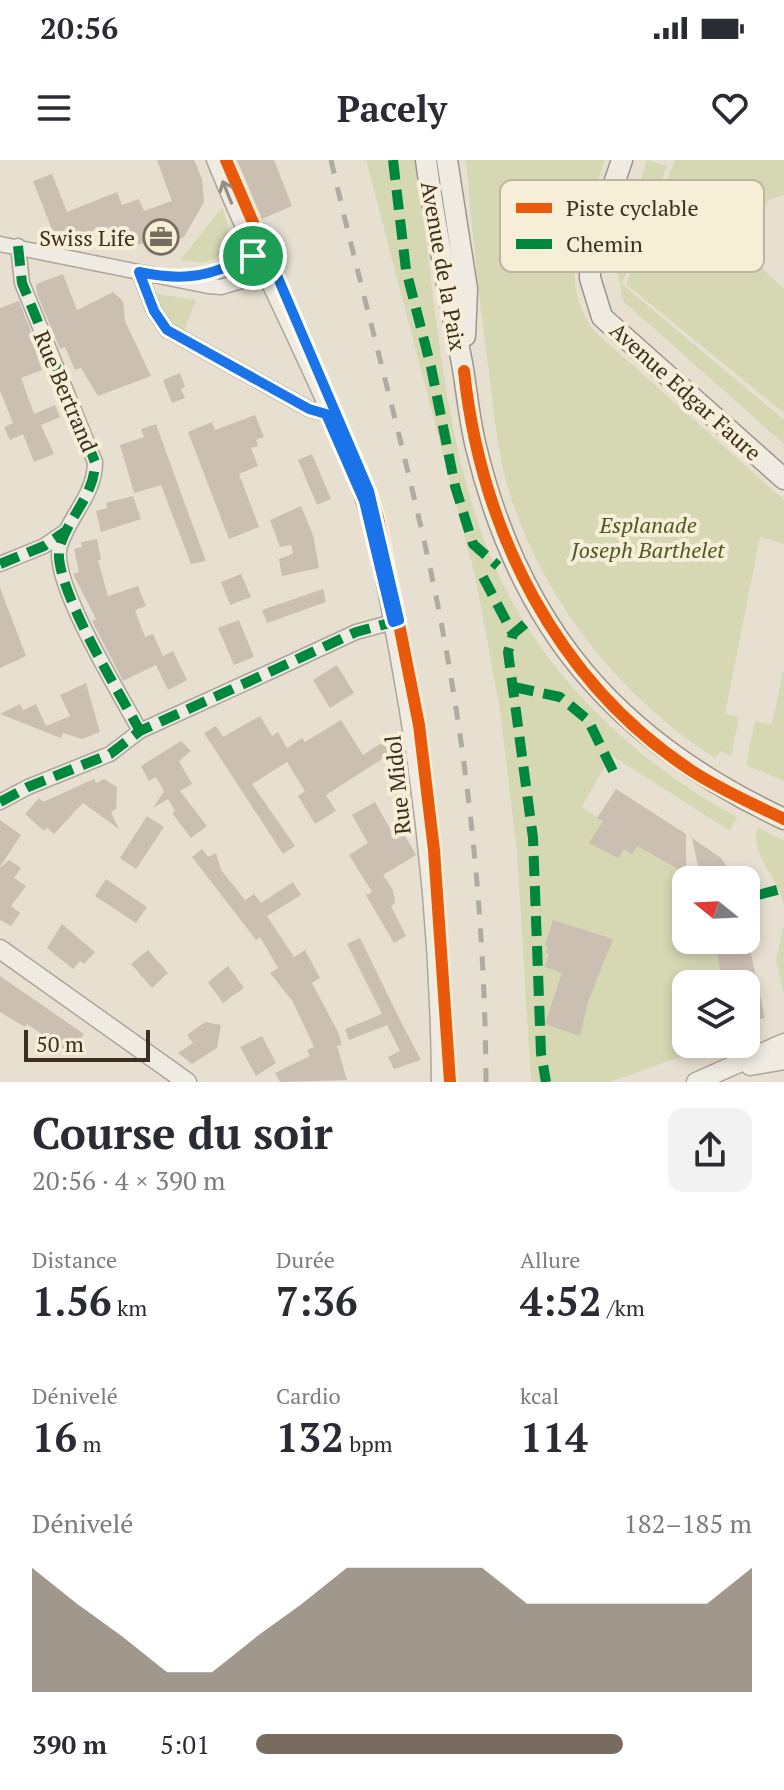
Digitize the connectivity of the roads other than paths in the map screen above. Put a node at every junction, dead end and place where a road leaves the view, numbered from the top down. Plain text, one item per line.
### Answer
1 (214, 160) edge
2 (426, 160) edge
3 (447, 160) edge
4 (622, 160) edge
5 (615, 180) edge
6 (0, 244) edge
7 (18, 246) junction
8 (253, 256) junction
9 (139, 272) junction
10 (590, 272) edge
11 (262, 275) junction
12 (169, 278) junction
13 (464, 371) junction
14 (326, 414) junction
15 (784, 479) edge
16 (66, 531) junction
17 (0, 564) edge
18 (393, 622) junction
19 (140, 731) junction
20 (0, 802) edge
21 (784, 819) edge
22 (0, 949) edge
23 (784, 1043) edge
24 (784, 1060) edge
25 (720, 1072) junction
26 (439, 1079) edge
27 (187, 1082) edge
28 (696, 1082) edge

8 -> 1 street, Rue Midol
2 - 13 main road, Avenue de la Paix
3 - 13 main road, Avenue de la Paix
4 - 5 main road, Avenue Edgar Faure
6 - 7 street
7 - 9 street
7 - 16 street, Rue Bertrand
8 - 11 street, Rue Midol
8 - 12 street
9 - 12 street
9 - 14 street
10 - 15 main road, Avenue Edgar Faure
11 - 12 street
11 - 14 street, Rue Midol
13 - 21 main road, Avenue de la Paix
14 - 18 street, Rue Midol
16 - 17 street, Rue Bertrand
16 - 19 street, Rue Bertrand
18 - 19 street
18 - 26 street, Rue Midol
19 - 20 street
22 - 27 street
23 - 25 street
24 - 25 street
25 - 28 street

